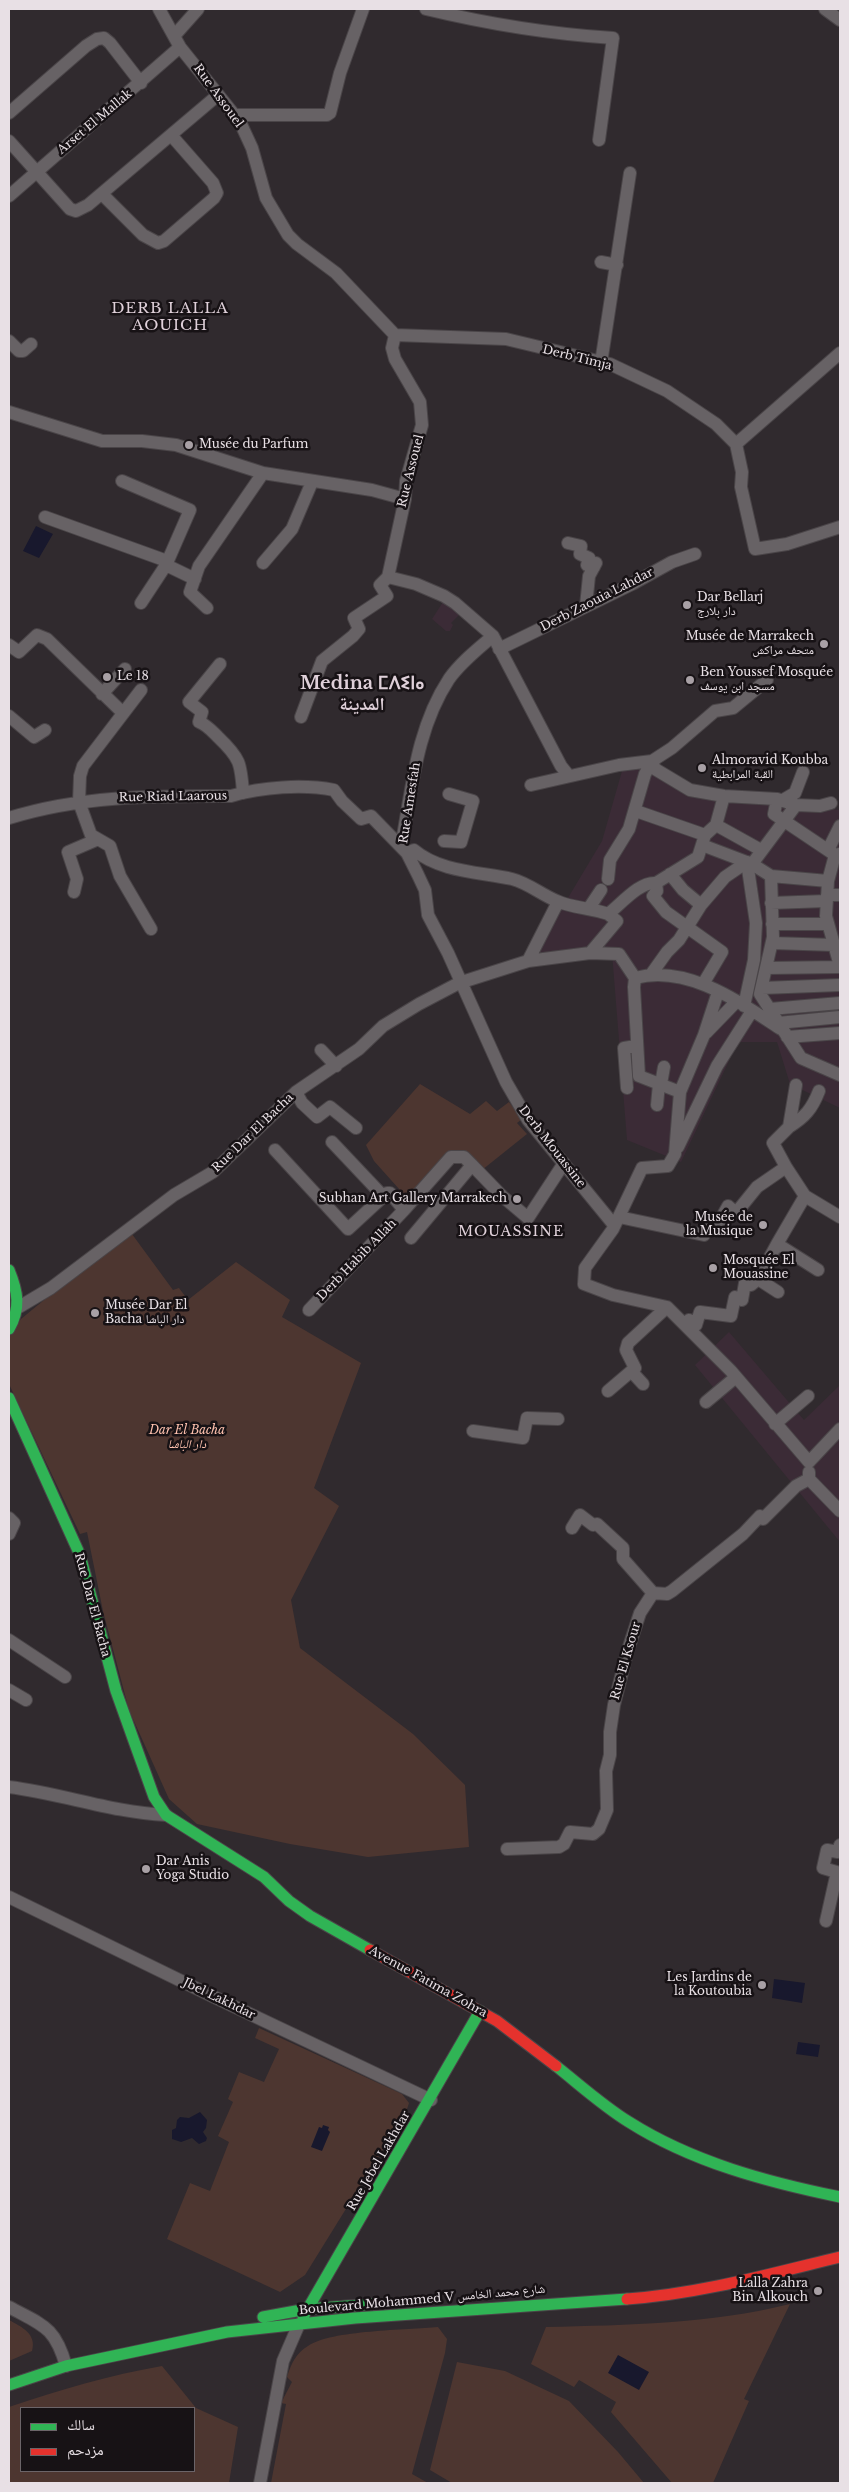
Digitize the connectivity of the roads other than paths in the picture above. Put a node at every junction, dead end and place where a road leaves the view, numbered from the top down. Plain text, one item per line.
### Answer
1 (160, 9) edge
2 (198, 9) edge
3 (363, 9) edge
4 (426, 9) edge
5 (825, 9) edge
6 (840, 20) edge
7 (177, 42) junction
8 (141, 83) junction
9 (218, 95) junction
10 (9, 114) edge
11 (234, 115) junction
12 (171, 135) junction
13 (599, 140) dead end
14 (9, 141) edge
15 (37, 171) junction
16 (630, 173) dead end
17 (102, 194) junction
18 (9, 196) edge
19 (601, 262) dead end
20 (617, 265) junction
21 (395, 335) junction
22 (9, 341) edge
23 (31, 344) dead end
24 (840, 353) edge
25 (601, 363) junction
26 (9, 412) edge
27 (736, 444) junction
28 (262, 474) junction
29 (122, 481) dead end
30 (312, 482) junction
31 (404, 499) junction
32 (45, 517) dead end
33 (840, 527) edge
34 (568, 543) dead end
35 (695, 554) dead end
36 (166, 563) junction
37 (263, 563) dead end
38 (388, 577) junction
39 (195, 578) junction
40 (141, 603) dead end
41 (586, 606) junction
42 (207, 608) dead end
43 (493, 636) junction
44 (9, 645) edge
45 (499, 649) junction
46 (220, 664) dead end
47 (125, 669) dead end
48 (767, 680) dead end
49 (140, 690) dead end
50 (102, 694) junction
51 (124, 713) junction
52 (9, 716) edge
53 (301, 716) dead end
54 (45, 730) dead end
55 (652, 761) junction
56 (803, 772) dead end
57 (569, 776) junction
58 (531, 785) dead end
59 (243, 793) junction
60 (448, 794) dead end
61 (724, 796) junction
62 (780, 799) junction
63 (79, 802) junction
64 (831, 803) dead end
65 (796, 805) junction
66 (636, 811) junction
67 (9, 818) edge
68 (782, 820) junction
69 (716, 825) junction
70 (840, 826) edge
71 (96, 840) junction
72 (703, 840) junction
73 (444, 841) dead end
74 (404, 850) junction
75 (761, 850) junction
76 (834, 853) edge
77 (749, 863) junction
78 (670, 874) junction
79 (771, 876) junction
80 (828, 881) junction
81 (656, 883) junction
82 (74, 892) dead end
83 (840, 895) edge
84 (753, 898) junction
85 (826, 898) junction
86 (771, 899) junction
87 (558, 902) junction
88 (701, 904) junction
89 (589, 908) junction
90 (608, 914) junction
91 (826, 920) junction
92 (772, 924) junction
93 (686, 926) junction
94 (151, 930) dead end
95 (772, 942) junction
96 (834, 945) junction
97 (590, 953) junction
98 (528, 961) junction
99 (840, 966) edge
100 (766, 968) junction
101 (652, 973) junction
102 (635, 978) junction
103 (459, 983) junction
104 (703, 984) junction
105 (840, 985) edge
106 (814, 986) junction
107 (761, 991) junction
108 (718, 992) junction
109 (840, 1003) edge
110 (816, 1005) junction
111 (744, 1006) junction
112 (770, 1009) junction
113 (840, 1017) edge
114 (816, 1019) junction
115 (782, 1030) junction
116 (840, 1033) edge
117 (704, 1035) junction
118 (817, 1035) junction
119 (636, 1046) junction
120 (321, 1050) dead end
121 (336, 1066) junction
122 (664, 1067) dead end
123 (840, 1075) edge
124 (660, 1084) junction
125 (796, 1085) dead end
126 (627, 1088) dead end
127 (819, 1091) dead end
128 (296, 1092) junction
129 (680, 1092) junction
130 (657, 1105) dead end
131 (789, 1127) junction
132 (356, 1128) dead end
133 (332, 1142) dead end
134 (275, 1150) dead end
135 (675, 1154) junction
136 (564, 1163) junction
137 (472, 1165) junction
138 (786, 1167) junction
139 (383, 1196) junction
140 (806, 1196) junction
141 (404, 1210) junction
142 (840, 1217) edge
143 (616, 1221) junction
144 (411, 1238) dead end
145 (777, 1244) junction
146 (9, 1270) edge
147 (818, 1270) dead end
148 (758, 1279) junction
149 (778, 1292) dead end
150 (19, 1307) junction
151 (667, 1307) junction
152 (310, 1310) dead end
153 (685, 1325) junction
154 (9, 1329) edge
155 (632, 1372) junction
156 (736, 1377) junction
157 (643, 1384) dead end
158 (608, 1391) dead end
159 (808, 1396) dead end
160 (9, 1398) edge
161 (706, 1402) dead end
162 (558, 1419) dead end
163 (775, 1424) junction
164 (840, 1429) edge
165 (473, 1430) dead end
166 (809, 1462) junction
167 (809, 1479) junction
168 (840, 1511) edge
169 (10, 1519) edge
170 (572, 1528) dead end
171 (9, 1534) edge
172 (653, 1593) junction
173 (9, 1640) edge
174 (65, 1677) dead end
175 (9, 1690) edge
176 (26, 1700) dead end
177 (9, 1787) edge
178 (166, 1815) junction
179 (840, 1845) edge
180 (507, 1849) dead end
181 (839, 1873) edge
182 (9, 1897) edge
183 (826, 1921) dead end
184 (480, 2011) junction
185 (431, 2100) junction
186 (840, 2197) edge
187 (840, 2248) edge
188 (840, 2257) edge
189 (685, 2280) dead end
190 (642, 2286) dead end
191 (440, 2300) dead end
192 (382, 2304) dead end
193 (9, 2307) edge
194 (307, 2309) junction
195 (299, 2324) junction
196 (65, 2361) junction
197 (9, 2376) edge
198 (9, 2385) edge
199 (260, 2483) edge

1 - 7 street, Rue Assouel
2 - 7 street, Arset El Mallak
3 - 11 street
4 - 13 street
5 - 6 street
7 - 8 street, Arset El Mallak
7 - 9 street, Rue Assouel
8 - 10 street
8 - 15 street, Arset El Mallak
9 - 11 street, Rue Assouel
9 - 12 street
11 - 21 street, Rue Assouel
12 - 17 street
12 - 17 street
14 - 15 street
15 - 17 street
15 - 18 street, Arset El Mallak
16 - 20 street
19 - 20 street
20 - 25 street
21 - 25 street, Derb Timja
21 - 31 street, Rue Assouel
22 - 23 street
24 - 27 street
25 - 27 street, Derb Timja
26 - 28 street
27 - 33 street
28 - 30 street
28 - 39 street
29 - 36 street
30 - 31 street
30 - 37 street
31 - 38 street, Rue Assouel
32 - 36 street
34 - 41 street
35 - 41 street, Derb Zaouia Lahdar
36 - 39 street
36 - 40 street
38 - 43 street
38 - 53 street, Rue Assouel
39 - 42 street
41 - 45 street, Derb Zaouia Lahdar
43 - 45 street
43 - 74 street, Rue Amesfah
44 - 50 street
45 - 57 street
46 - 59 street
47 - 50 street
48 - 55 street
49 - 51 street
50 - 51 street
51 - 63 street
52 - 54 street
55 - 57 street
55 - 61 street
55 - 66 street
56 - 62 street
57 - 58 street
59 - 63 street, Rue Riad Laarous
59 - 74 street, Rue Riad Laarous
60 - 73 street
61 - 62 street
61 - 69 street
62 - 65 street
62 - 68 street
63 - 67 street, Rue Riad Laarous
63 - 71 street
64 - 65 street
65 - 68 street
66 - 72 street
66 - 89 street
68 - 75 street
68 - 76 street
69 - 72 street
69 - 75 street
70 - 76 street
71 - 82 street
71 - 94 street
72 - 77 street
72 - 78 street
74 - 87 street
74 - 103 street, Rue Amesfah
75 - 77 street
76 - 80 street
77 - 79 street
77 - 84 street
77 - 88 street
78 - 81 street
78 - 88 street
79 - 80 street
79 - 86 street
80 - 85 street
81 - 90 street
81 - 93 street
83 - 85 street
84 - 86 street
84 - 111 street
85 - 86 street
85 - 91 street
86 - 92 street
87 - 89 street
87 - 98 street
88 - 93 street
89 - 90 street
90 - 97 street
91 - 92 street
91 - 96 street
92 - 95 street
93 - 101 street
93 - 104 street
95 - 96 street
95 - 100 street
96 - 99 street
97 - 98 street, Rue Dar El Bacha
97 - 102 street, Rue Dar El Bacha
98 - 103 street, Rue Dar El Bacha
99 - 100 street
100 - 107 street
101 - 102 street
101 - 104 street
102 - 119 street
103 - 121 street, Rue Dar El Bacha
103 - 136 street, Derb Mouassine
104 - 108 street
105 - 106 street
106 - 107 street
106 - 110 street
107 - 112 street
108 - 111 street
108 - 117 street
109 - 110 street
110 - 112 street
110 - 114 street
111 - 115 street
111 - 117 street
111 - 135 street
112 - 115 street
113 - 114 street
114 - 115 street
114 - 118 street
115 - 118 street
115 - 123 street
116 - 118 street
117 - 129 street
119 - 124 street
119 - 126 street
120 - 121 street
121 - 128 street, Rue Dar El Bacha
122 - 124 street
124 - 129 street
124 - 130 street
125 - 131 street
127 - 131 street
128 - 132 street
128 - 150 street, Rue Dar El Bacha
129 - 135 street
131 - 138 street
133 - 139 street, Derb Habib Allah
134 - 139 street
135 - 143 street
136 - 137 street, Derb Habib Allah
136 - 143 street, Derb Mouassine
137 - 141 street, Derb Habib Allah
137 - 144 street, Derb Habib Allah
138 - 140 street
138 - 143 street
139 - 141 street, Derb Habib Allah
140 - 142 street
140 - 145 street
141 - 152 street, Derb Habib Allah
143 - 151 street
145 - 147 street
145 - 148 street
146 - 150 street
148 - 149 street
148 - 153 street
150 - 154 street
151 - 153 street
151 - 155 street
153 - 156 street
155 - 157 street
155 - 158 street
156 - 161 street
156 - 163 street
159 - 163 street
160 - 178 street, Rue Dar El Bacha
162 - 165 street
163 - 166 street
164 - 166 street
166 - 167 street
167 - 168 street
167 - 172 street
169 - 171 street
170 - 172 street
172 - 180 street, Rue El Ksour
173 - 174 street
175 - 176 street
177 - 178 street, Avenue Fatima Zohra
178 - 184 street, Avenue Fatima Zohra
179 - 181 street
181 - 183 street
182 - 185 street, Jbel Lakhdar
184 - 185 street, Rue Jebel Lakhdar
184 - 186 street, Avenue Fatima Zohra
185 - 194 street, Rue Jebel Lakhdar
187 - 189 street
188 - 195 street, Boulevard Mohammed V شارع محمد الخامس
190 - 191 street, Boulevard Mohammed V شارع محمد الخامس
192 - 194 street, Boulevard Mohammed V شارع محمد الخامس
193 - 196 street
194 - 195 street, Rue Jebel Lakhdar
194 - 196 street, Boulevard Mohammed V شارع محمد الخامس
195 - 196 street, Boulevard Mohammed V شارع محمد الخامس
195 - 199 street
196 - 197 street, Boulevard Mohammed V شارع محمد الخامس
196 - 198 street, Boulevard Mohammed V شارع محمد الخامس

